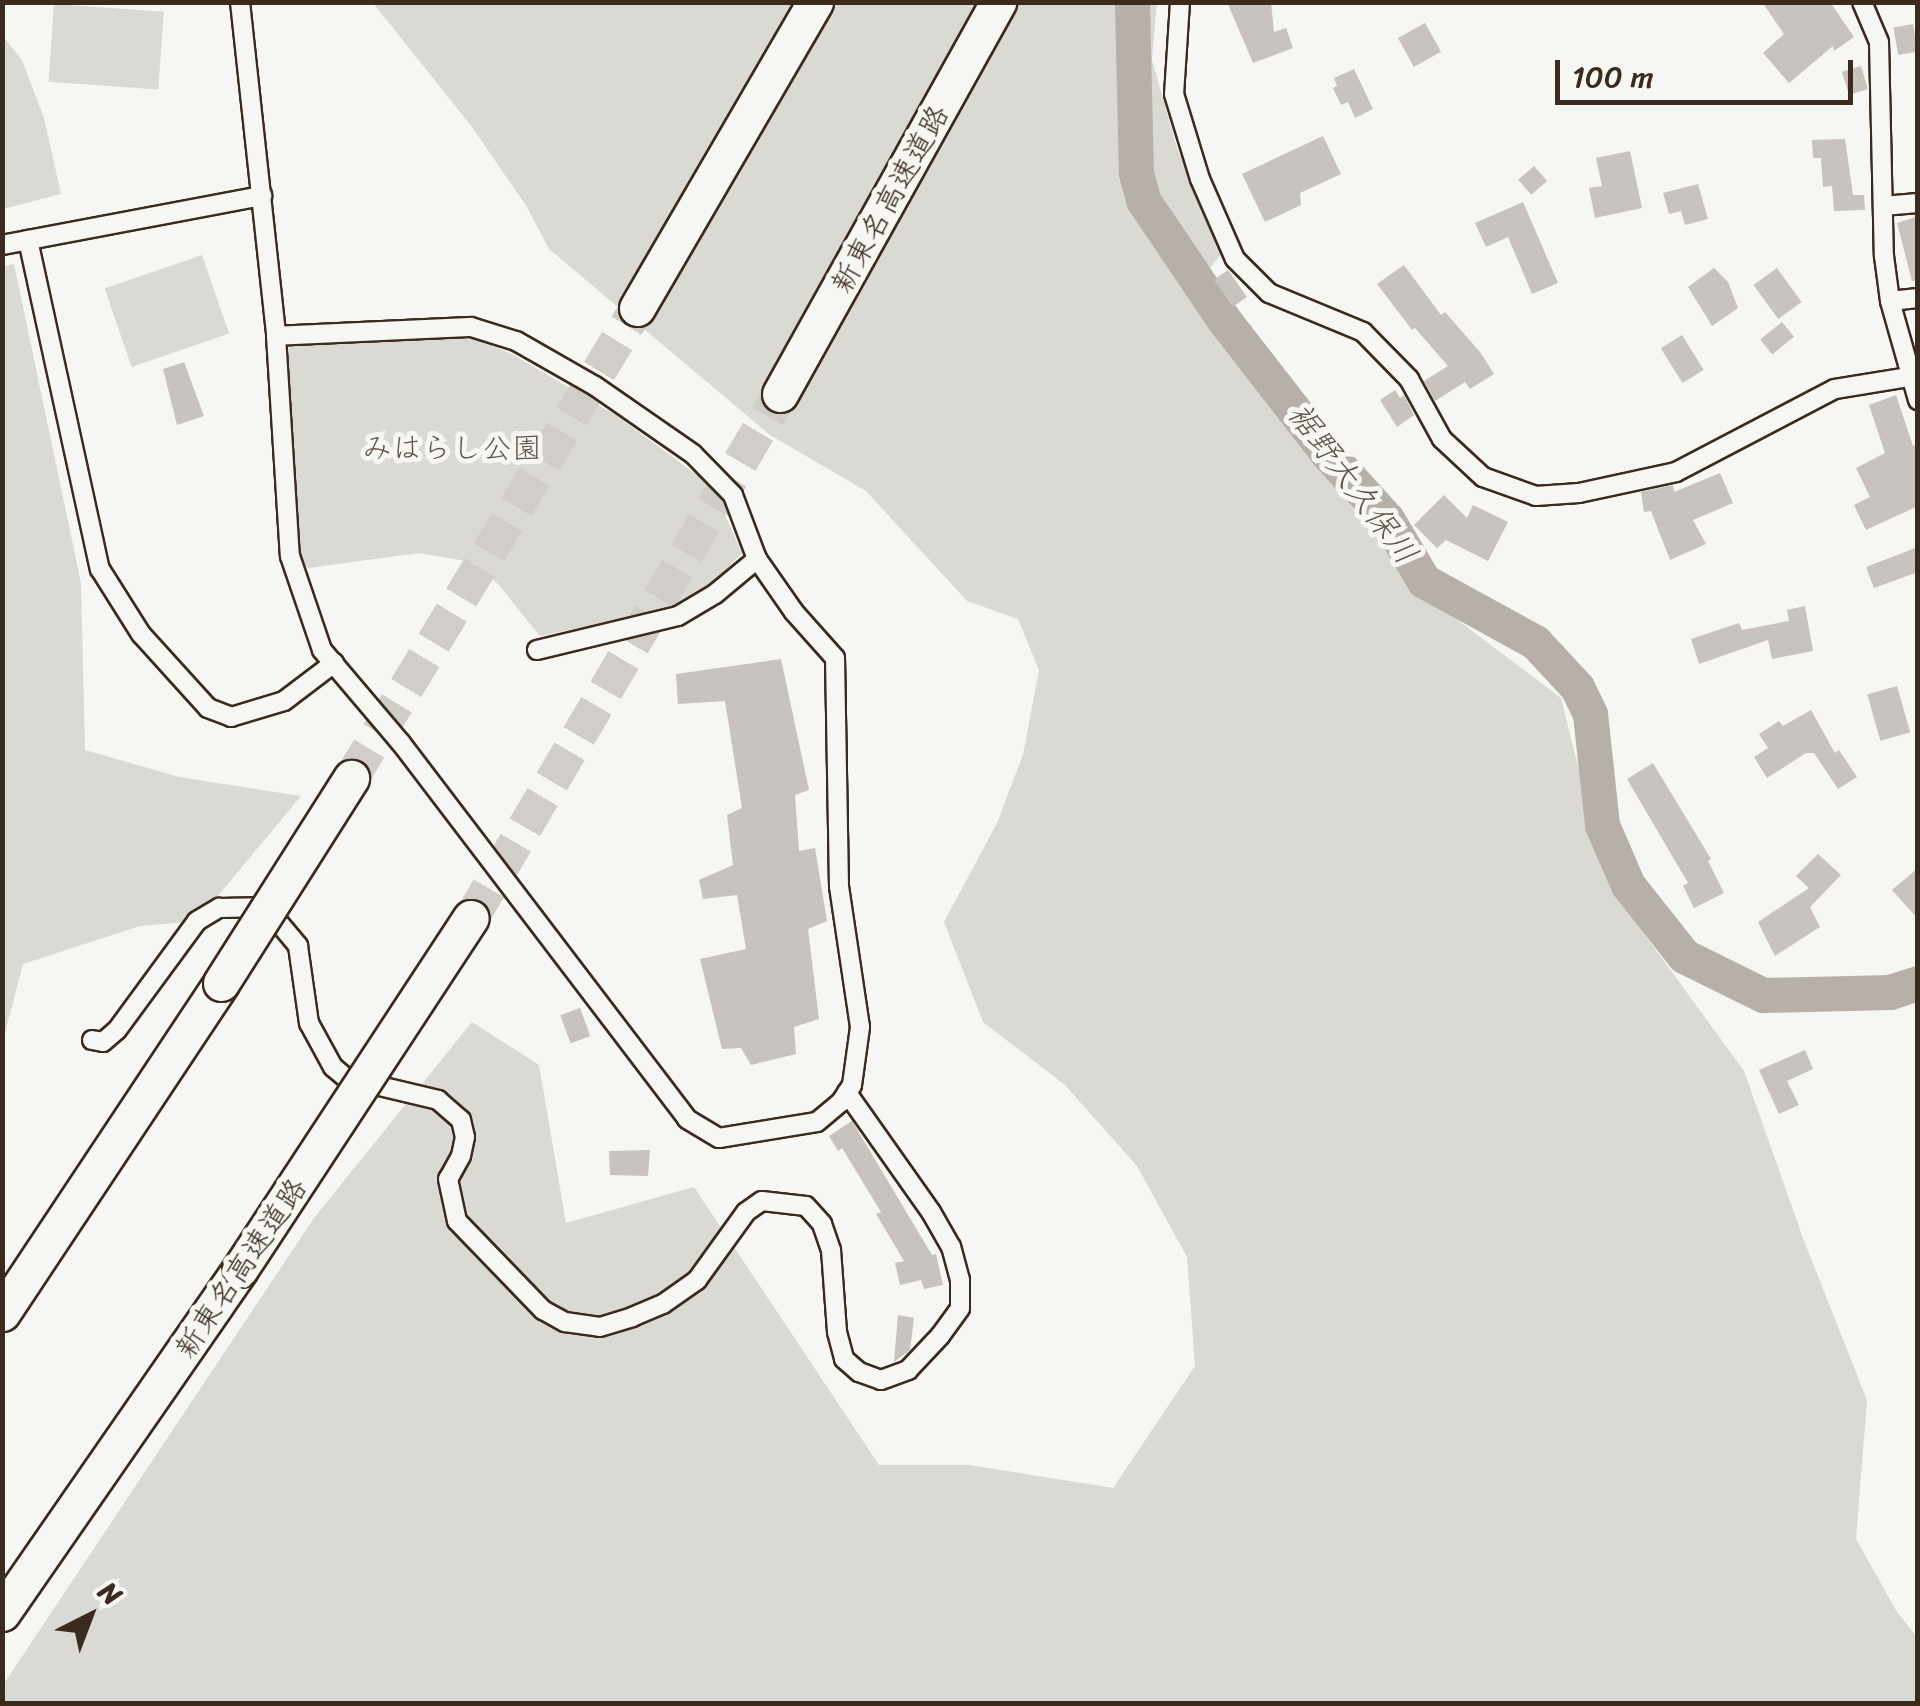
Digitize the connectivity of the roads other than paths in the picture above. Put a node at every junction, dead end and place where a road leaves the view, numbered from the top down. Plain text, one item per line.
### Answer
1 (240, 2) edge
2 (816, 2) edge
3 (998, 2) edge
4 (1180, 2) edge
5 (1862, 2) edge
6 (262, 196) junction
7 (1918, 203) edge
8 (1882, 206) junction
9 (28, 240) junction
10 (2, 245) edge
11 (1918, 298) edge
12 (1890, 301) junction
13 (638, 308) tunnel mouth
14 (276, 336) junction
15 (1909, 377) junction
16 (780, 394) tunnel mouth
17 (1918, 400) edge
18 (757, 559) junction
19 (537, 650) dead end
20 (334, 663) junction
21 (351, 778) tunnel mouth
22 (472, 918) tunnel mouth
23 (92, 1040) dead end
24 (848, 1093) junction
25 (2, 1313) edge
26 (2, 1613) edge

1 - 6 street
2 - 13 highway
3 - 16 highway, 新東名高速道路
4 - 15 street
5 - 8 street
6 - 9 street
6 - 14 street
7 - 8 street
8 - 12 street
9 - 10 street
9 - 20 street
11 - 12 street
12 - 15 street
14 - 18 street
14 - 20 street
15 - 17 street
18 - 19 street
18 - 24 street
20 - 24 street
21 - 25 highway, bridge
22 - 26 highway, 新東名高速道路, bridge
23 - 24 street

